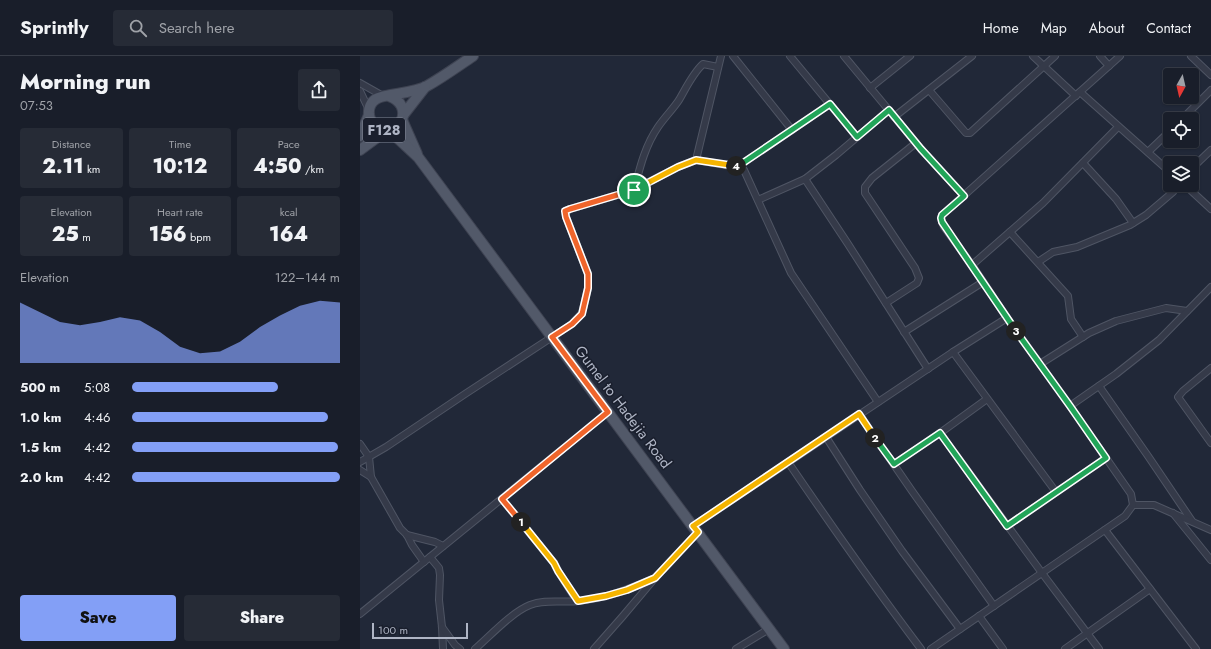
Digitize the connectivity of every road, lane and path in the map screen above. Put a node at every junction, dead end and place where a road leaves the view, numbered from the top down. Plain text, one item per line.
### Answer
1 (474, 56) edge
2 (721, 56) edge
3 (733, 56) edge
4 (790, 56) edge
5 (844, 56) edge
6 (910, 56) edge
7 (972, 56) edge
8 (1033, 56) edge
9 (1055, 56) edge
10 (1100, 56) edge
11 (1120, 56) edge
12 (1191, 56) edge
13 (1109, 66) junction
14 (718, 67) junction
15 (1044, 67) junction
16 (1211, 75) edge
17 (360, 83) edge
18 (425, 87) junction
19 (870, 88) junction
20 (930, 90) junction
21 (1211, 90) edge
22 (360, 92) edge
23 (1078, 94) junction
24 (386, 96) junction
25 (830, 104) junction
26 (889, 110) junction
27 (369, 112) junction
28 (1189, 112) edge
29 (403, 117) junction
30 (894, 117) junction
31 (1118, 127) junction
32 (388, 130) junction
33 (792, 130) junction
34 (360, 136) edge
35 (857, 137) junction
36 (1163, 138) edge
37 (916, 143) junction
38 (360, 150) edge
39 (1211, 150) edge
40 (1148, 152) junction
41 (418, 157) junction
42 (696, 160) junction
43 (1199, 161) edge
44 (1083, 163) junction
45 (1163, 166) edge
46 (737, 167) junction
47 (805, 178) junction
48 (634, 190) junction
49 (1173, 192) edge
50 (1192, 192) edge
51 (964, 196) junction
52 (758, 200) junction
53 (1211, 209) edge
54 (1133, 223) junction
55 (1010, 232) junction
56 (1038, 262) junction
57 (972, 265) junction
58 (983, 282) junction
59 (1211, 287) edge
60 (886, 303) junction
61 (1187, 311) junction
62 (1007, 318) junction
63 (904, 332) junction
64 (552, 337) junction
65 (1083, 337) junction
66 (953, 352) junction
67 (1040, 364) junction
68 (1211, 368) edge
69 (928, 369) junction
70 (1099, 386) junction
71 (988, 399) junction
72 (878, 402) junction
73 (1070, 406) junction
74 (608, 412) junction
75 (859, 414) junction
76 (940, 433) junction
77 (826, 437) junction
78 (1211, 443) edge
79 (360, 444) edge
80 (369, 457) junction
81 (1106, 458) junction
82 (360, 462) edge
83 (788, 462) junction
84 (894, 464) junction
85 (360, 470) edge
86 (372, 477) junction
87 (1056, 492) junction
88 (502, 499) junction
89 (1133, 505) junction
90 (1171, 512) junction
91 (1192, 521) junction
92 (1007, 526) junction
93 (695, 529) junction
94 (1105, 530) junction
95 (1211, 530) edge
96 (407, 535) junction
97 (443, 546) junction
98 (430, 557) junction
99 (1211, 560) edge
100 (424, 562) junction
101 (1042, 573) junction
102 (655, 578) junction
103 (1150, 589) junction
104 (578, 601) junction
105 (994, 606) junction
106 (360, 614) edge
107 (979, 616) junction
108 (442, 627) junction
109 (769, 629) junction
110 (960, 629) junction
111 (1087, 634) junction
112 (442, 649) edge
113 (460, 649) edge
114 (475, 649) edge
115 (594, 649) edge
116 (736, 649) edge
117 (784, 649) edge
118 (921, 649) edge
119 (931, 649) edge
120 (1003, 649) edge
121 (1065, 649) edge
122 (1099, 649) edge
123 (1196, 649) edge

1 - 18 main road
2 - 14 street
3 - 33 street
4 - 25 street
5 - 19 street
6 - 19 street
7 - 20 street
8 - 15 street
9 - 15 street
10 - 13 street
11 - 13 street
12 - 16 street
13 - 23 street
14 - 42 street
14 - 48 street
15 - 20 street
15 - 23 street
17 - 24 street
18 - 24 main road
18 - 29 main road
19 - 26 street
20 - 30 street
21 - 28 street
22 - 27 street
23 - 31 street
23 - 51 street
24 - 27 main road, F128
24 - 29 main road, F128
25 - 33 street
25 - 35 street
26 - 30 street
26 - 35 street
27 - 32 main road, F128
27 - 34 main road, F128
29 - 32 main road, F128
29 - 41 main road, F128
30 - 37 street
31 - 40 street
31 - 44 street
32 - 38 main road, F128
32 - 41 main road, Gumel to Hadejia Road / F128
33 - 46 street
35 - 47 street
36 - 40 street
37 - 51 street
37 - 60 street
39 - 43 street
40 - 45 street
41 - 64 main road, Gumel to Hadejia Road / F128
42 - 46 street
42 - 48 street
44 - 54 street
44 - 55 street
46 - 52 street
47 - 52 street
47 - 60 street
48 - 64 street
49 - 54 street
50 - 53 street
51 - 57 street
52 - 72 street
54 - 56 street
55 - 56 street
55 - 57 street
56 - 65 street
57 - 58 street
58 - 62 street
58 - 63 street
59 - 61 street
60 - 63 street
61 - 65 street
61 - 70 street
62 - 66 street
62 - 67 street
63 - 69 street
64 - 74 main road, Gumel to Hadejia Road / F128
64 - 80 street
65 - 67 street
66 - 69 street
66 - 71 street
67 - 73 street
68 - 78 street
69 - 72 street
70 - 73 street
70 - 91 street
71 - 76 street
71 - 87 street
72 - 75 street
73 - 81 street
74 - 88 street
74 - 93 main road, Gumel to Hadejia Road / F128
75 - 77 street
75 - 84 street
76 - 84 street
76 - 92 street
77 - 83 street
77 - 110 street
79 - 80 street
80 - 82 street
80 - 86 street
81 - 87 street
81 - 89 street
83 - 93 street
83 - 118 street
84 - 105 street
85 - 86 street
86 - 96 street
87 - 92 street
88 - 97 street
88 - 104 street
89 - 90 street
89 - 94 street
90 - 91 street
90 - 99 street
91 - 95 street
92 - 101 street
93 - 102 street
93 - 109 main road, Gumel to Hadejia Road / F128
94 - 101 street
94 - 103 street
96 - 97 street
96 - 100 street
97 - 98 street
98 - 100 street
98 - 108 street
100 - 106 street
101 - 105 street
101 - 111 street
102 - 104 street
102 - 115 street
103 - 111 street
103 - 123 street
104 - 114 street
105 - 107 street
107 - 110 street
107 - 120 street
108 - 112 street
108 - 113 street
109 - 116 street
109 - 117 main road, Gumel to Hadejia Road / F128
110 - 119 street
111 - 121 street
111 - 122 street

